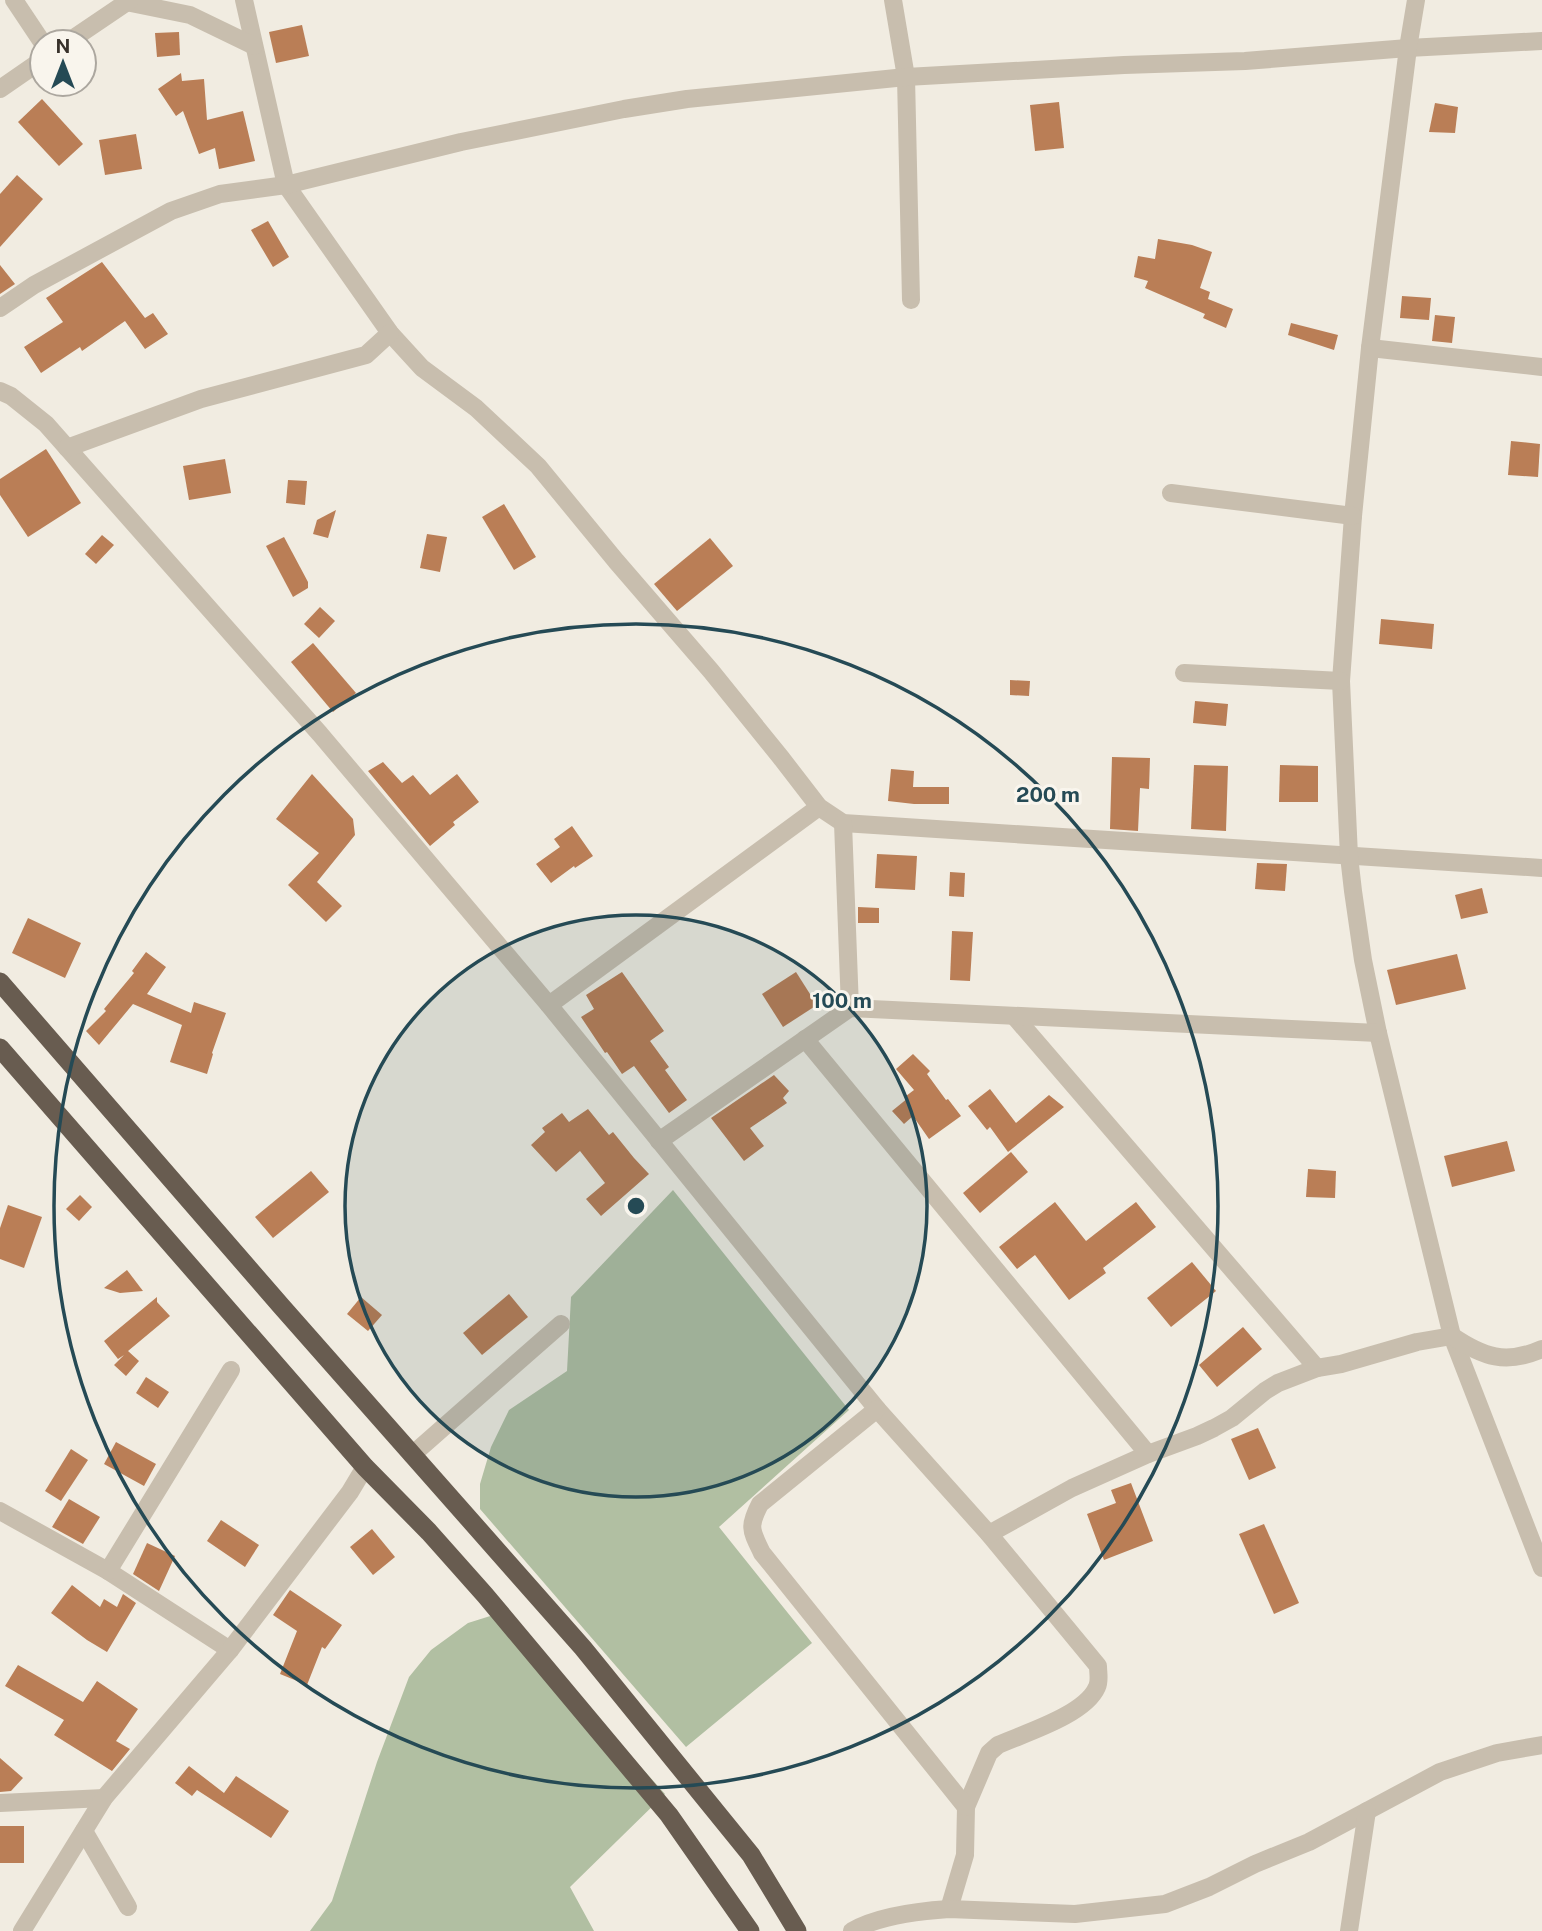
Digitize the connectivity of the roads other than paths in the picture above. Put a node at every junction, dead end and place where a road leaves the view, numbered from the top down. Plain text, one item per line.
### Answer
1 (14, 0) edge
2 (244, 0) edge
3 (893, 0) edge
4 (1416, 0) edge
5 (128, 1) edge
6 (33, 28) edge
7 (88, 28) edge
8 (1542, 41) edge
9 (254, 46) junction
10 (1408, 48) junction
11 (28, 70) edge
12 (906, 78) junction
13 (0, 89) edge
14 (286, 185) junction
15 (911, 300) dead end
16 (0, 309) edge
17 (390, 332) junction
18 (1370, 348) junction
19 (1542, 368) edge
20 (0, 391) edge
21 (67, 448) junction
22 (1171, 493) dead end
23 (1353, 516) junction
24 (1185, 673) dead end
25 (1341, 681) junction
26 (819, 807) junction
27 (843, 823) junction
28 (1349, 856) junction
29 (1542, 868) edge
30 (0, 982) edge
31 (549, 1005) junction
32 (850, 1008) junction
33 (1014, 1016) junction
34 (1378, 1033) junction
35 (805, 1039) junction
36 (0, 1048) edge
37 (659, 1141) junction
38 (561, 1324) dead end
39 (1451, 1336) junction
40 (1542, 1349) edge
41 (1317, 1368) junction
42 (231, 1370) dead end
43 (877, 1409) junction
44 (1148, 1454) junction
45 (412, 1455) junction
46 (365, 1467) junction
47 (0, 1511) edge
48 (989, 1534) junction
49 (1542, 1568) edge
50 (108, 1571) junction
51 (230, 1650) junction
52 (1542, 1728) edge
53 (1542, 1745) edge
54 (1523, 1747) junction
55 (104, 1798) junction
56 (0, 1803) edge
57 (966, 1807) junction
58 (1367, 1811) junction
59 (83, 1831) junction
60 (128, 1907) dead end
61 (949, 1909) junction
62 (22, 1931) edge
63 (750, 1931) edge
64 (797, 1931) edge
65 (852, 1931) edge
66 (1349, 1931) edge

1 - 6 street
2 - 9 street
3 - 12 street
4 - 10 street
5 - 7 street
5 - 9 street
8 - 10 street
9 - 14 street
10 - 12 street
10 - 18 street
11 - 13 street
12 - 14 street
12 - 15 street
14 - 16 street
14 - 17 street
17 - 21 street
17 - 26 street
18 - 19 street
18 - 23 street
20 - 21 street
21 - 31 street
22 - 23 street
23 - 25 street
24 - 25 street
25 - 28 street
26 - 27 street
26 - 31 street
27 - 28 street
27 - 32 street
28 - 29 street
28 - 34 street
30 - 45 highway
31 - 37 street
32 - 33 street
32 - 35 street
33 - 34 street
33 - 41 street
34 - 39 street
35 - 37 street
35 - 44 street
36 - 46 highway
37 - 43 street
38 - 45 street
39 - 40 street
39 - 41 street
39 - 49 street
41 - 44 street
42 - 50 street
43 - 48 street
43 - 57 street
44 - 48 street
45 - 64 highway
46 - 51 street
46 - 63 highway
47 - 50 street
48 - 57 street
50 - 51 street
51 - 55 street
52 - 54 street
53 - 54 street
54 - 58 street
55 - 56 street
55 - 59 street
57 - 61 street
58 - 61 street
58 - 66 street
59 - 60 street
59 - 62 street
61 - 65 street

